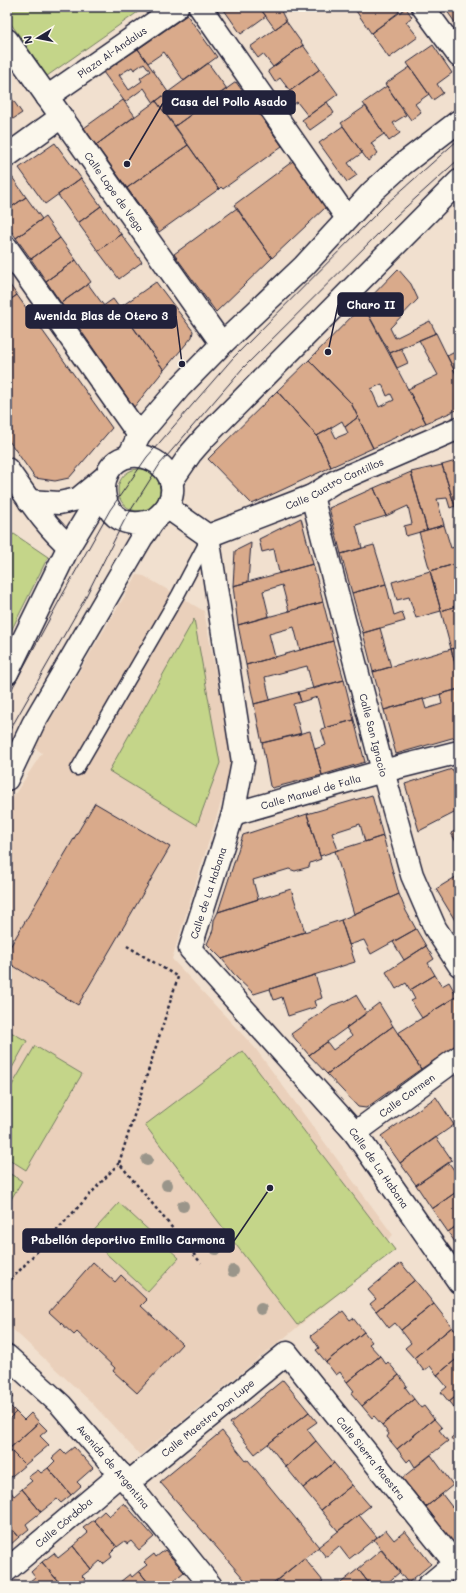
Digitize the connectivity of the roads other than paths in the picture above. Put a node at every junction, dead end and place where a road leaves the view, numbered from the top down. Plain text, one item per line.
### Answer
1 (177, 7) edge
2 (200, 7) edge
3 (423, 7) edge
4 (7, 40) edge
5 (459, 56) edge
6 (47, 97) junction
7 (61, 117) junction
8 (459, 121) edge
9 (7, 156) edge
10 (459, 181) edge
11 (347, 218) junction
12 (7, 248) edge
13 (222, 344) junction
14 (459, 428) edge
15 (139, 435) junction
16 (129, 456) junction
17 (7, 469) edge
18 (171, 482) junction
19 (105, 483) junction
20 (312, 496) junction
21 (29, 501) junction
22 (161, 513) junction
23 (208, 536) junction
24 (69, 546) junction
25 (7, 672) edge
26 (459, 752) edge
27 (77, 769) dead end
28 (383, 771) junction
29 (7, 779) edge
30 (233, 814) junction
31 (459, 965) edge
32 (459, 1058) edge
33 (355, 1133) junction
34 (459, 1282) edge
35 (287, 1353) joint
36 (7, 1356) edge
37 (125, 1478) junction
38 (457, 1562) edge
39 (7, 1570) edge
40 (212, 1586) edge
41 (428, 1586) edge

1 - 6 street, Plaza Al-Andalus
2 - 11 street
3 - 5 street
4 - 6 street, Calle Lope de Vega
6 - 7 street, Calle Lope de Vega
7 - 9 street
7 - 13 street, Calle Lope de Vega
8 - 11 street
10 - 18 street
11 - 13 street
12 - 15 street
13 - 15 street
14 - 20 street, Calle Cuatro Cantillos
15 - 16 street
16 - 18 street
16 - 19 street
17 - 21 street
18 - 22 street
19 - 21 street
19 - 22 street
19 - 24 street
20 - 23 street, Calle Cuatro Cantillos
20 - 28 street, Calle San Ignacio
21 - 24 street
22 - 23 street
22 - 29 street
23 - 27 lane
23 - 30 street, Calle de La Habana
24 - 25 street
26 - 28 street, Calle Manuel de Falla
28 - 30 street, Calle Manuel de Falla
28 - 31 street, Calle San Ignacio
30 - 33 street, Calle de La Habana
32 - 33 street, Calle Carmen
33 - 34 street, Calle de La Habana
35 - 37 street, Calle Maestra Don Lupe
35 - 38 street, Calle Sierra Maestra
36 - 37 street, Avenida de Argentina
37 - 39 street, Calle Córdoba
37 - 40 street, Avenida de Argentina
38 - 41 street

